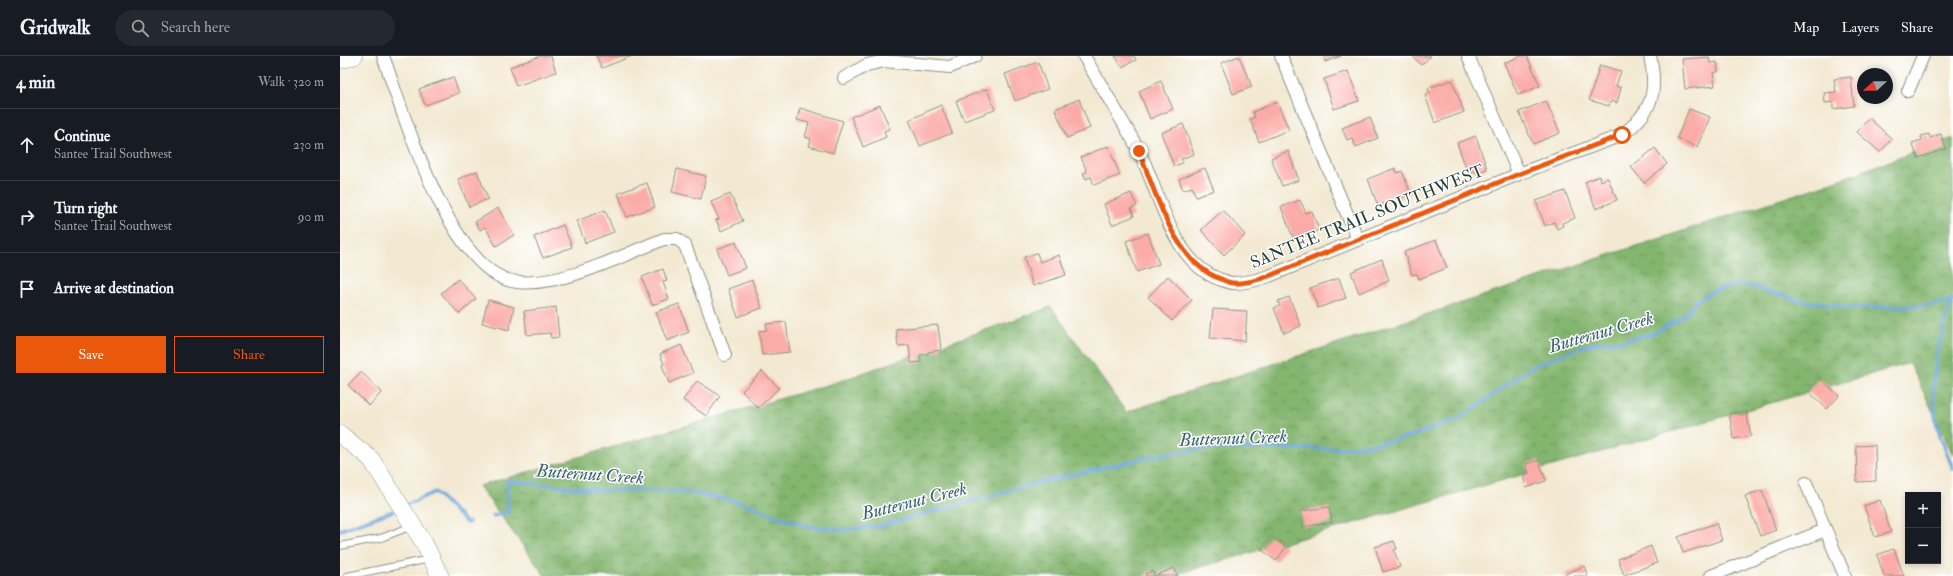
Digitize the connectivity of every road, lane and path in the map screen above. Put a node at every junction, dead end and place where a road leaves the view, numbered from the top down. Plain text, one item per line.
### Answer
1 (354, 56) edge
2 (383, 56) edge
3 (975, 56) edge
4 (1084, 56) edge
5 (1281, 56) edge
6 (1468, 56) edge
7 (1650, 56) edge
8 (1923, 56) edge
9 (340, 60) edge
10 (844, 78) dead end
11 (1908, 91) dead end
12 (1519, 174) junction
13 (1358, 240) junction
14 (725, 355) dead end
15 (340, 434) edge
16 (1806, 482) dead end
17 (414, 526) junction
18 (1826, 530) junction
19 (340, 546) edge
20 (432, 559) junction
21 (347, 576) edge
22 (440, 576) edge
23 (1711, 576) edge
24 (1845, 576) edge

1 - 9 street
2 - 14 street
3 - 10 street
4 - 13 street, SANTEE TRAIL SOUTHWEST
5 - 13 street
6 - 12 street
7 - 12 street, SANTEE TRAIL SOUTHWEST
8 - 11 street
12 - 13 street, SANTEE TRAIL SOUTHWEST
15 - 17 street
16 - 18 street
17 - 19 lane
17 - 20 street
18 - 23 street
18 - 24 street
20 - 21 lane
20 - 22 street

